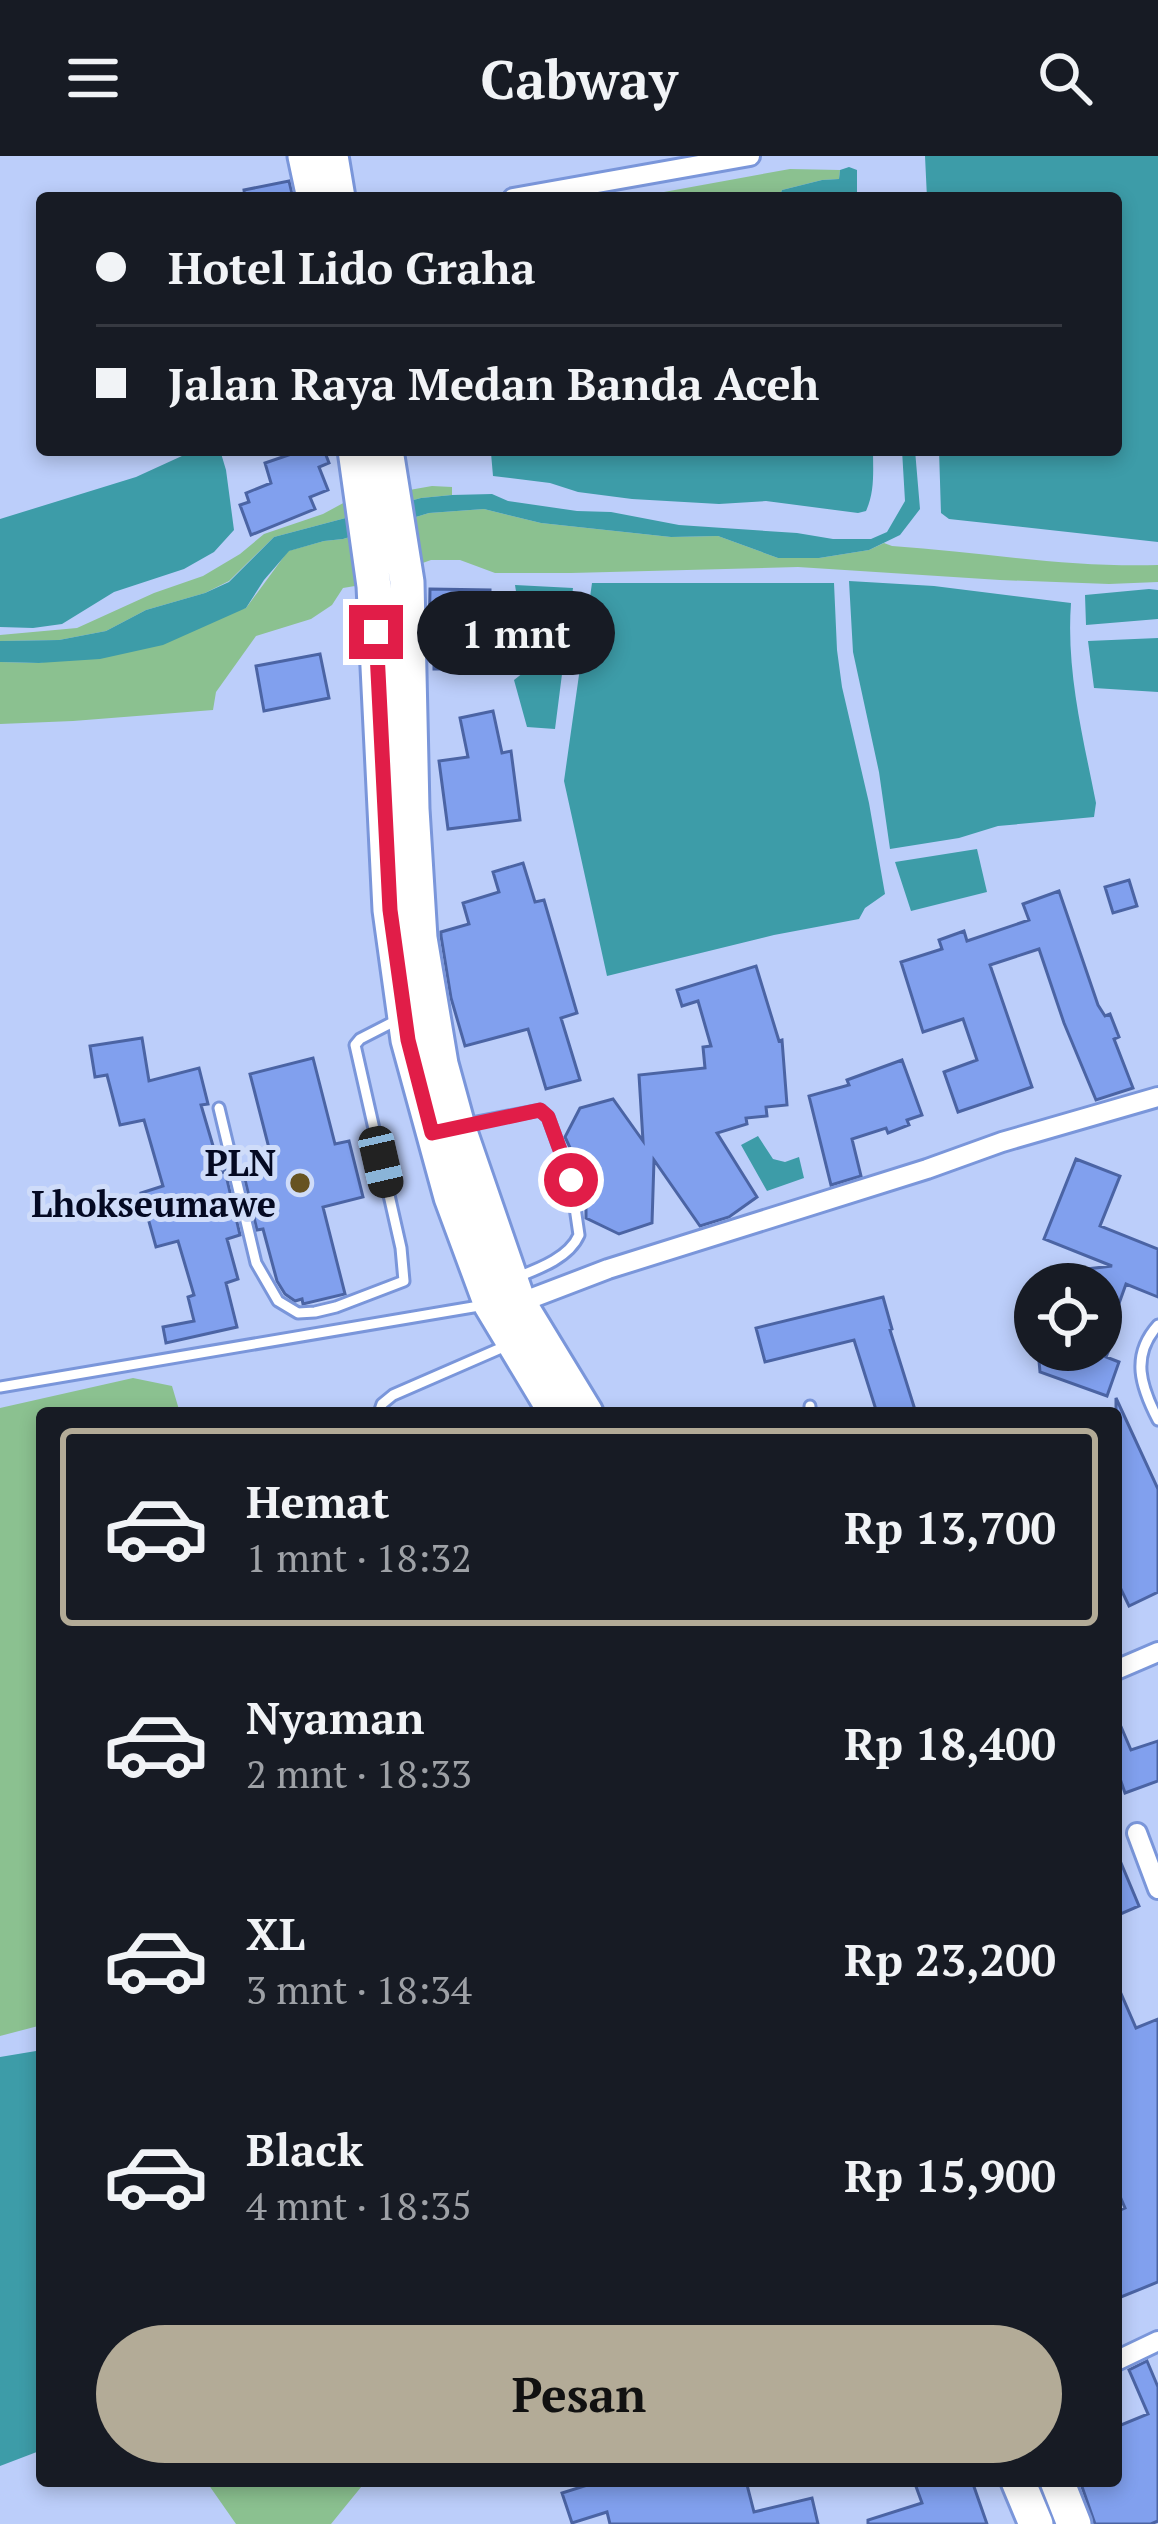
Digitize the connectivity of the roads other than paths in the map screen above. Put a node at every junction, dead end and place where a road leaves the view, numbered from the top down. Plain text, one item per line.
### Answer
1 (305, 156) edge
2 (331, 156) edge
3 (751, 156) edge
4 (313, 192) edge
5 (337, 192) edge
6 (547, 192) edge
7 (380, 474) edge
8 (398, 811) junction
9 (406, 1015) junction
10 (1158, 1097) edge
11 (219, 1108) dead end
12 (445, 1129) junction
13 (507, 1296) junction
14 (1158, 1324) edge
15 (512, 1342) junction
16 (0, 1387) edge
17 (381, 1407) edge
18 (552, 1407) edge
19 (582, 1407) edge
20 (1158, 1420) edge
21 (1158, 1652) edge
22 (1122, 1664) edge
23 (1137, 1833) dead end
24 (1158, 1889) edge
25 (1158, 2341) edge
26 (1122, 2358) edge
27 (1021, 2487) edge
28 (1060, 2487) edge
29 (1036, 2524) edge
30 (1074, 2524) edge

1 - 4 highway
2 - 5 highway
3 - 6 street
7 - 8 highway
8 - 9 highway
8 - 12 highway
9 - 11 lane
9 - 12 highway
10 - 13 street
12 - 13 highway
12 - 13 lane
13 - 15 highway
13 - 16 lane
13 - 19 highway
14 - 20 lane
15 - 17 lane
15 - 18 highway
21 - 22 street
23 - 24 street
25 - 26 street
27 - 29 highway
28 - 30 highway

